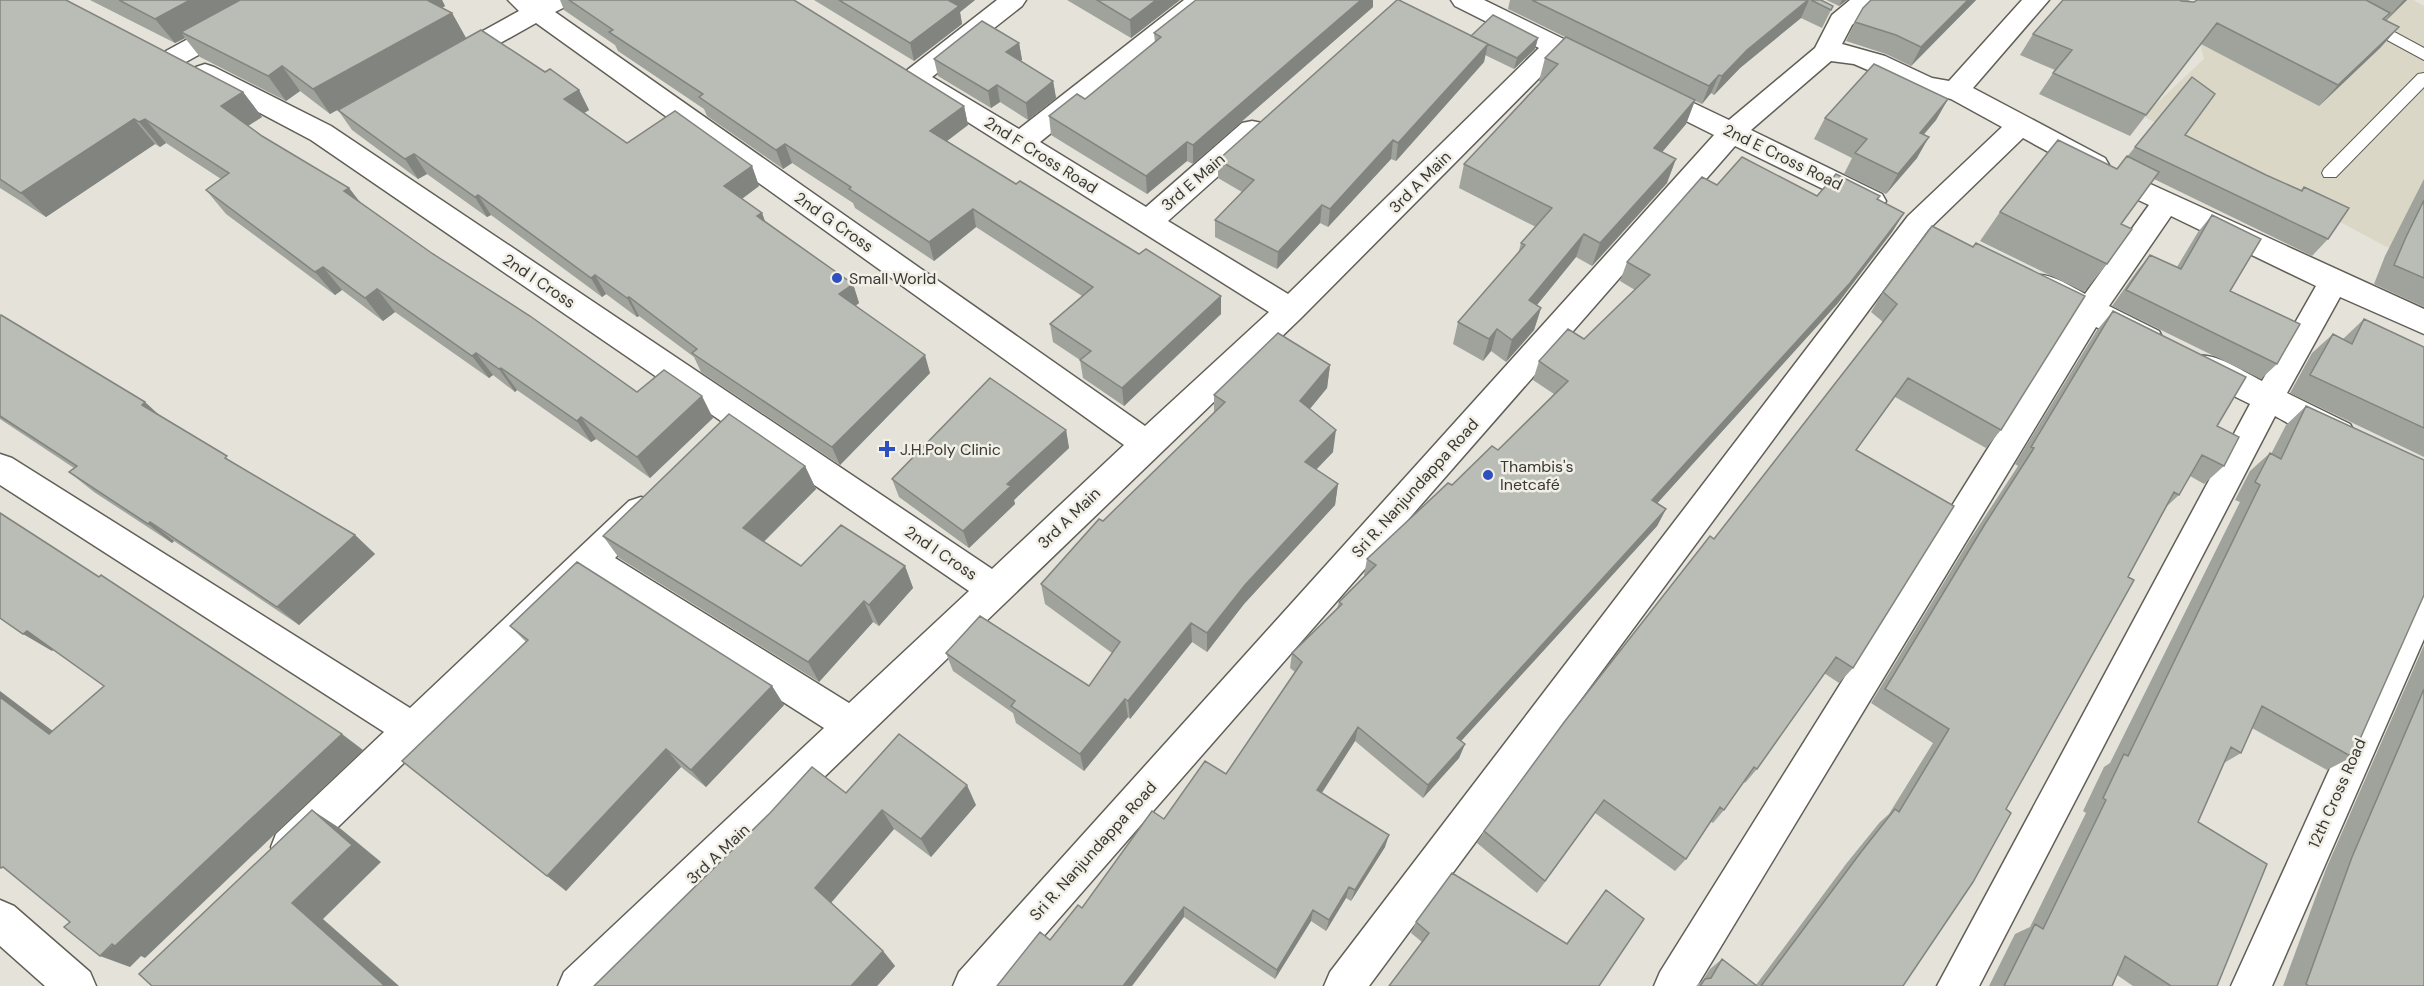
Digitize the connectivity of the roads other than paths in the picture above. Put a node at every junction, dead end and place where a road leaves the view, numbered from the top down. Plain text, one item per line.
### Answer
1 (278, 0) edge
2 (1013, 0) edge
3 (1200, 0) edge
4 (1865, 0) edge
5 (2036, 0) edge
6 (2324, 0) edge
7 (1479, 3) edge
8 (539, 4) edge
9 (1556, 46) junction
10 (1825, 53) junction
11 (2424, 55) edge
12 (1598, 66) edge
13 (434, 69) edge
14 (2424, 78) edge
15 (1629, 81) edge
16 (1956, 90) junction
17 (1274, 111) edge
18 (2019, 126) junction
19 (1732, 132) junction
20 (1020, 143) junction
21 (2330, 172) dead end
22 (2166, 202) junction
23 (1148, 222) junction
24 (1928, 229) junction
25 (2019, 275) edge
26 (2334, 282) junction
27 (1290, 310) junction
28 (2090, 311) junction
29 (2424, 322) edge
30 (2268, 399) junction
31 (1147, 444) junction
32 (2361, 444) edge
33 (0, 468) edge
34 (664, 488) edge
35 (590, 560) junction
36 (995, 590) junction
37 (2424, 600) edge
38 (853, 726) junction
39 (412, 729) junction
40 (266, 870) edge
41 (0, 920) edge
42 (76, 986) edge
43 (578, 986) edge
44 (973, 986) edge
45 (1344, 986) edge
46 (1674, 986) edge
47 (1957, 986) edge
48 (2251, 986) edge

1 - 36 street, 2nd I Cross
2 - 20 street, 2nd F Cross Road
3 - 20 street
4 - 10 street, Sri R. Nanjundappa Road
5 - 16 street
6 - 11 lane
7 - 9 street
8 - 13 street
8 - 31 street, 2nd G Cross
9 - 12 street
9 - 27 street, 3rd A Main
10 - 16 street
10 - 19 street, Sri R. Nanjundappa Road
14 - 21 lane
15 - 19 street, 2nd E Cross Road
16 - 18 street
17 - 23 street, 3rd E Main
18 - 22 street
18 - 24 street
19 - 24 street, 2nd E Cross Road
19 - 44 street, Sri R. Nanjundappa Road
20 - 23 street, 2nd F Cross Road
22 - 26 street
22 - 28 street
23 - 27 street, 2nd F Cross Road
24 - 45 street
25 - 28 street
26 - 29 street
26 - 30 street
27 - 31 street, 3rd A Main
28 - 30 street
28 - 46 street
30 - 32 street
30 - 47 street
31 - 36 street, 3rd A Main
33 - 39 street
34 - 35 street
35 - 38 street
35 - 39 street
36 - 38 street, 3rd A Main
37 - 48 street, 12th Cross Road
38 - 43 street, 3rd A Main
39 - 40 street
41 - 42 street

